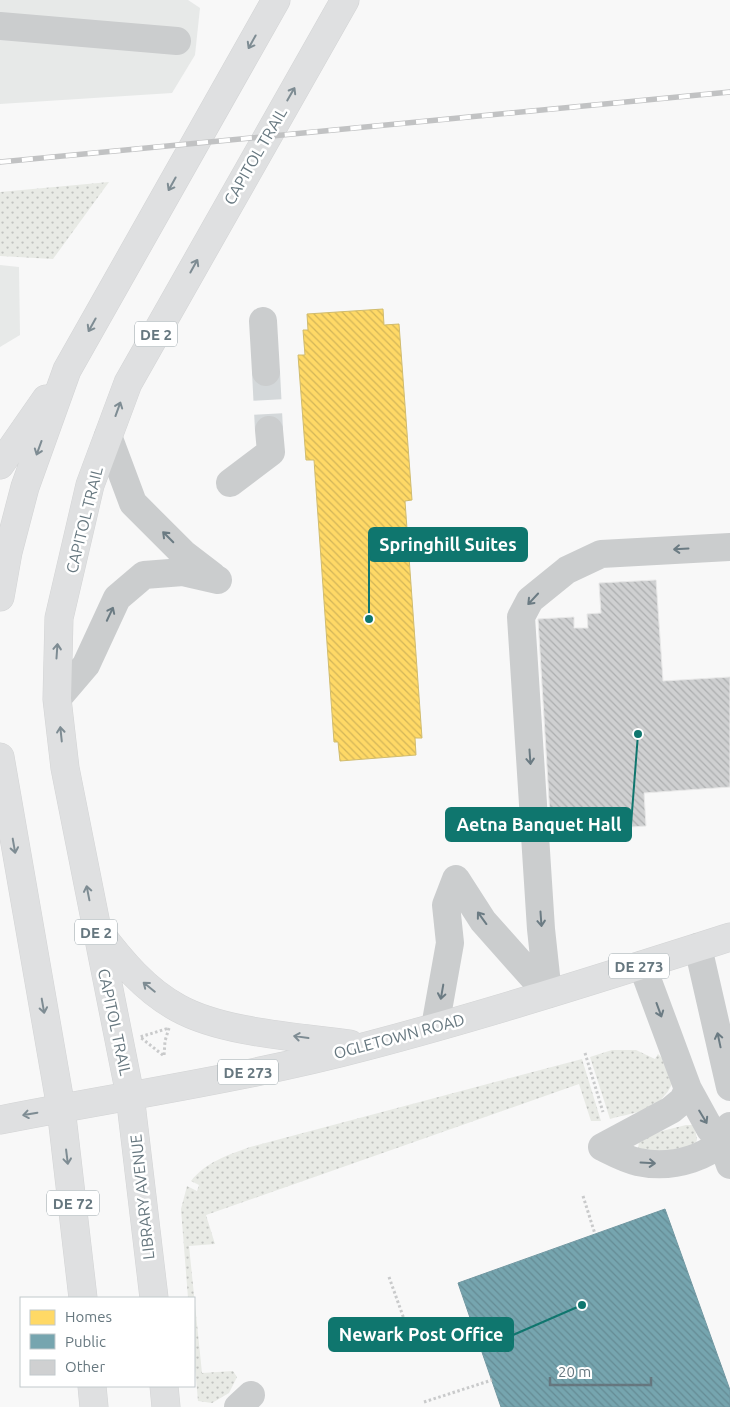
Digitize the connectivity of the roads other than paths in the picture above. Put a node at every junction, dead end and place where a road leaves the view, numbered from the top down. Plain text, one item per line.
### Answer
1 (276, 0) edge
2 (345, 0) edge
3 (0, 26) edge
4 (177, 41) dead end
5 (263, 321) dead end
6 (67, 370) junction
7 (266, 372) tunnel mouth
8 (269, 430) tunnel mouth
9 (108, 436) junction
10 (0, 465) edge
11 (230, 484) dead end
12 (730, 547) edge
13 (0, 597) edge
14 (57, 700) junction
15 (0, 756) edge
16 (95, 927) junction
17 (730, 937) edge
18 (698, 947) junction
19 (642, 964) junction
20 (548, 994) junction
21 (436, 1027) junction
22 (366, 1046) junction
23 (730, 1087) edge
24 (688, 1089) junction
25 (130, 1095) junction
26 (61, 1108) junction
27 (0, 1120) edge
28 (727, 1144) edge
29 (83, 1297) edge
30 (154, 1297) edge
31 (92, 1387) edge
32 (164, 1387) edge
33 (94, 1407) edge
34 (166, 1407) edge
35 (238, 1407) edge
36 (247, 1407) edge

1 -> 6 main road
9 -> 2 main road, CAPITOL TRAIL / DE 2
3 - 4 lane
5 - 7 lane
6 - 10 main road
6 -> 13 main road
8 - 11 lane
14 -> 9 main road, CAPITOL TRAIL / DE 2
14 -> 9 lane
12 -> 20 lane
16 -> 14 main road, CAPITOL TRAIL / DE 2
15 -> 26 main road
22 -> 16 main road
16 - 25 main road, CAPITOL TRAIL / DE 2
17 - 18 main road, OGLETOWN ROAD / DE 273
18 - 19 main road, OGLETOWN ROAD / DE 273
23 -> 18 lane
19 - 20 main road, OGLETOWN ROAD / DE 273
19 -> 24 lane
20 - 21 main road, OGLETOWN ROAD / DE 273
20 -> 21 lane
21 - 22 main road, OGLETOWN ROAD / DE 273
22 - 25 main road, OGLETOWN ROAD / DE 273
24 -> 28 lane
24 -> 28 lane
25 - 26 main road, OGLETOWN ROAD / DE 273
25 - 30 main road, LIBRARY AVENUE
26 -> 27 main road, DE 273
26 -> 29 main road, DE 72
31 - 33 main road
32 - 34 main road
35 - 36 lane

